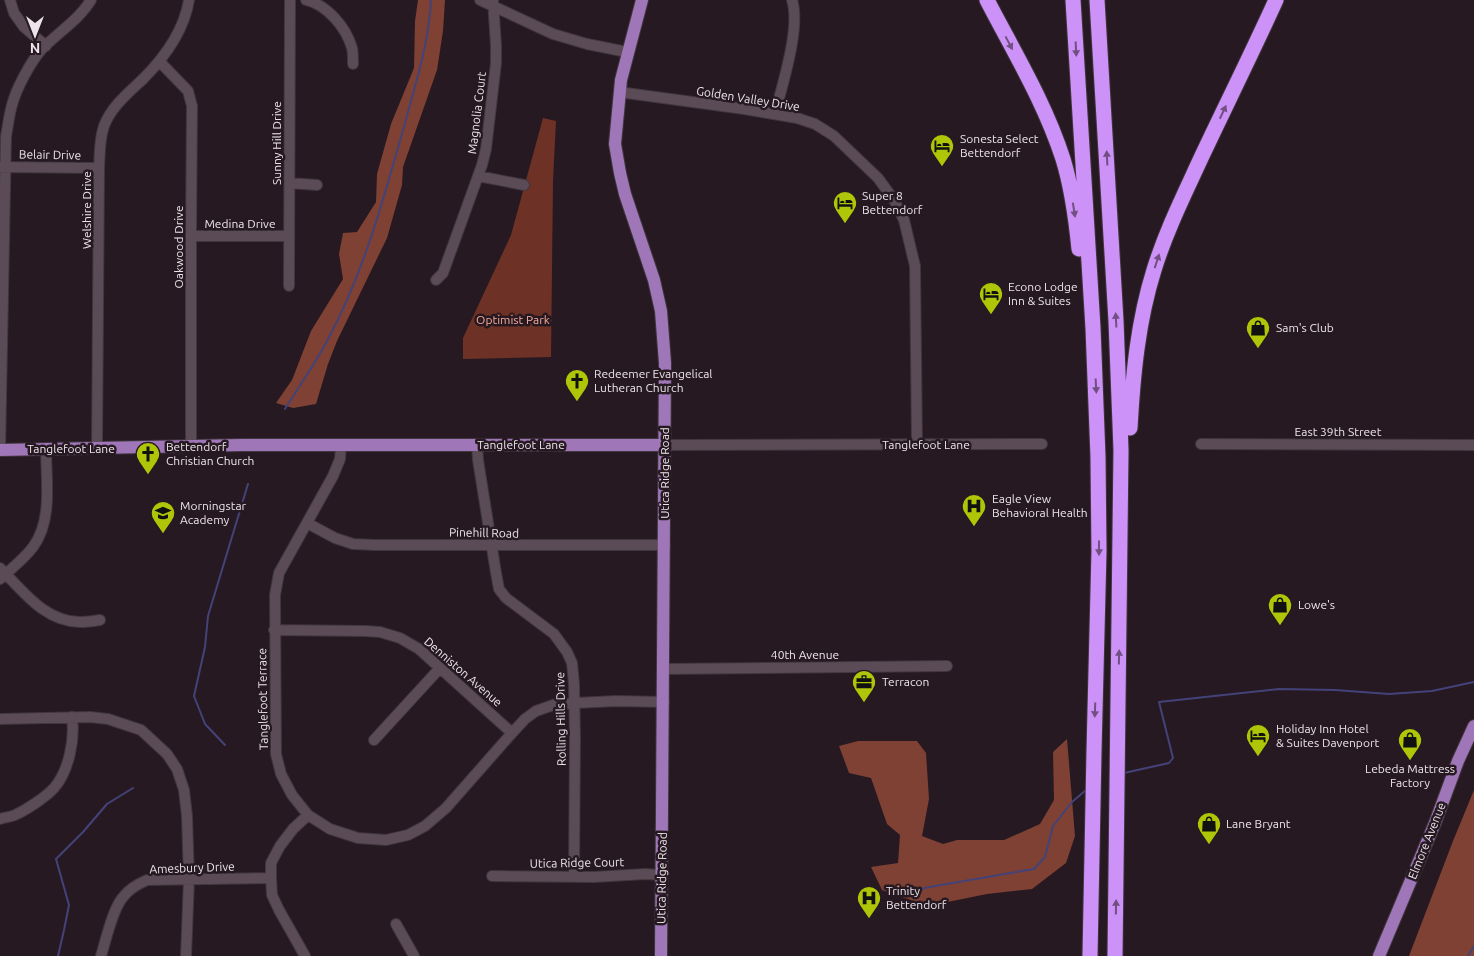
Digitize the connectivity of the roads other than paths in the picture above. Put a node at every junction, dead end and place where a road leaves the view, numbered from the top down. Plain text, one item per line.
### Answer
1 (10, 0) edge
2 (91, 0) edge
3 (189, 0) edge
4 (290, 0) edge
5 (306, 0) edge
6 (480, 0) edge
7 (642, 0) edge
8 (792, 0) edge
9 (987, 0) edge
10 (1073, 0) edge
11 (1097, 0) edge
12 (1276, 0) edge
13 (494, 3) edge
14 (46, 46) junction
15 (627, 52) junction
16 (159, 61) junction
17 (353, 64) dead end
18 (619, 92) junction
19 (775, 114) junction
20 (3, 167) edge
21 (99, 168) junction
22 (478, 176) junction
23 (290, 183) junction
24 (317, 185) dead end
25 (524, 185) dead end
26 (191, 236) junction
27 (289, 236) junction
28 (436, 280) dead end
29 (289, 286) dead end
30 (1095, 355) junction
31 (1042, 444) dead end
32 (1201, 444) dead end
33 (340, 445) junction
34 (477, 445) junction
35 (664, 445) junction
36 (917, 445) junction
37 (1474, 445) edge
38 (191, 446) junction
39 (46, 448) junction
40 (97, 449) junction
41 (0, 450) edge
42 (1122, 480) junction
43 (307, 523) junction
44 (665, 545) junction
45 (492, 546) junction
46 (2, 574) edge
47 (100, 620) dead end
48 (274, 630) junction
49 (947, 666) dead end
50 (440, 668) junction
51 (664, 669) junction
52 (664, 702) junction
53 (574, 703) junction
54 (72, 717) junction
55 (0, 719) edge
56 (1474, 726) edge
57 (512, 732) junction
58 (374, 740) dead end
59 (308, 815) junction
60 (0, 819) edge
61 (662, 874) junction
62 (492, 876) dead end
63 (574, 876) junction
64 (271, 878) junction
65 (188, 879) junction
66 (396, 924) dead end
67 (101, 956) edge
68 (186, 956) edge
69 (305, 956) edge
70 (414, 956) edge
71 (661, 956) edge
72 (1090, 956) edge
73 (1115, 956) edge
74 (1379, 956) edge

1 - 14 street
2 - 14 street
3 - 16 street, Welshire Drive
4 - 23 street, Sunny Hill Drive
5 - 17 street
6 - 13 street
7 - 15 main road, Utica Ridge Road
8 - 19 street
9 -> 30 highway
10 -> 30 highway
42 -> 11 highway
42 -> 12 highway
13 - 15 street
13 - 22 street, Magnolia Court
14 - 20 street
15 - 18 main road, Utica Ridge Road
16 - 21 street, Welshire Drive
16 - 26 street, Oakwood Drive
18 - 19 street, Golden Valley Drive
18 - 35 main road, Utica Ridge Road
19 - 36 street, Golden Valley Drive
20 - 21 street, Belair Drive
20 - 41 street
21 - 40 street, Welshire Drive
22 - 25 street
22 - 28 street, Magnolia Court
23 - 24 street
23 - 27 street, Sunny Hill Drive
26 - 27 street, Medina Drive
26 - 38 street, Oakwood Drive
27 - 29 street, Sunny Hill Drive
30 -> 72 highway
31 - 36 street, Tanglefoot Lane
32 - 37 street, East 39th Street
33 - 34 main road, Tanglefoot Lane
33 - 38 main road, Tanglefoot Lane
33 - 43 street, Tanglefoot Terrace
34 - 35 main road, Tanglefoot Lane
34 - 45 street, Rolling Hills Drive
35 - 36 street, Tanglefoot Lane
35 - 44 main road, Utica Ridge Road
38 - 40 main road, Tanglefoot Lane
39 - 40 main road, Tanglefoot Lane
39 - 41 main road, Tanglefoot Lane
39 - 46 street
73 -> 42 highway
43 - 45 street, Pinehill Road
43 - 48 street, Tanglefoot Terrace
44 - 45 street, Pinehill Road
44 - 51 main road, Utica Ridge Road
45 - 53 street, Rolling Hills Drive
46 - 47 street
48 - 50 street, Denniston Avenue
48 - 59 street, Tanglefoot Terrace
49 - 51 street, 40th Avenue
50 - 57 street, Denniston Avenue
50 - 58 street
51 - 52 main road, Utica Ridge Road
52 - 53 street, Tanglefoot Terrace
52 - 61 main road, Utica Ridge Road
53 - 57 street, Tanglefoot Terrace
53 - 63 street, Rolling Hills Drive
54 - 55 street
54 - 60 street
54 - 65 street
56 - 74 main road, Elmore Avenue
57 - 59 street, Tanglefoot Terrace
59 - 64 street
61 - 63 street, Utica Ridge Court
61 - 71 main road, Utica Ridge Road
62 - 63 street, Utica Ridge Court
64 - 65 street, Amesbury Drive
64 - 69 street
65 - 67 street, Amesbury Drive
65 - 68 street
66 - 70 street

